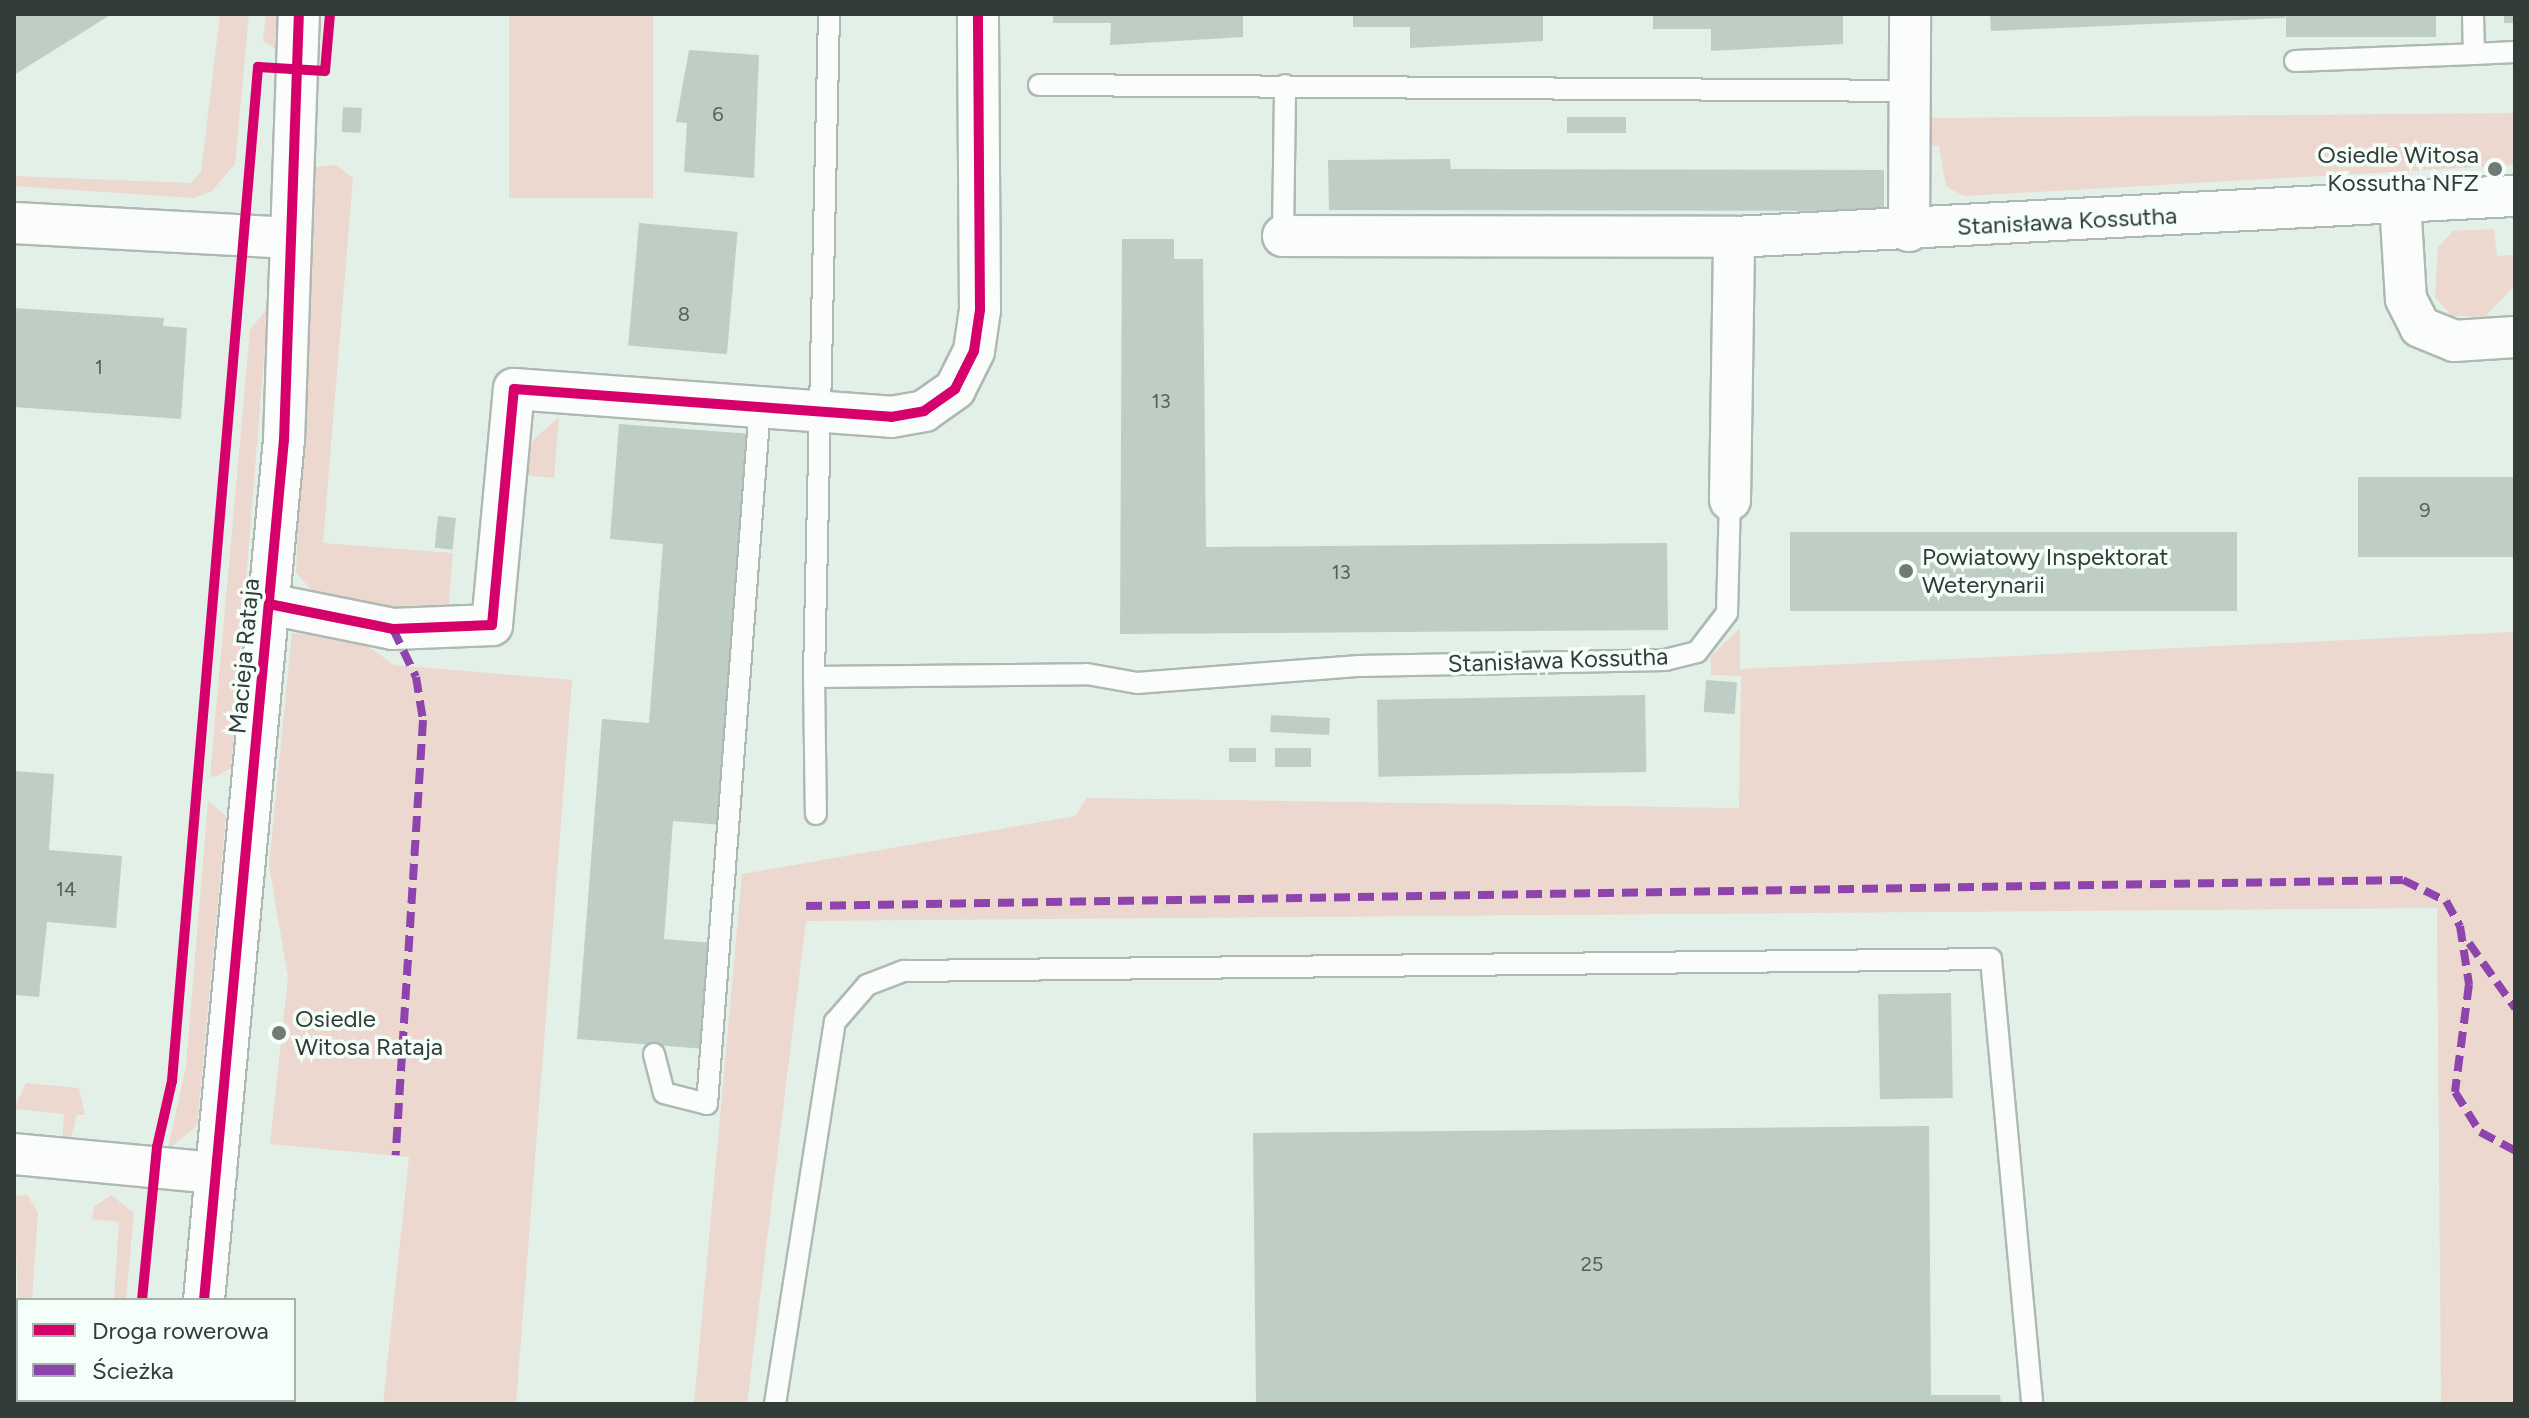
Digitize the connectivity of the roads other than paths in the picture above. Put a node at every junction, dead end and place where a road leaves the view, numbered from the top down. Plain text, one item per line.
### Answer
1 (299, 14) edge
2 (829, 14) edge
3 (978, 14) edge
4 (1910, 14) edge
5 (2473, 14) edge
6 (2515, 52) edge
7 (2474, 54) junction
8 (2295, 61) dead end
9 (1039, 85) dead end
10 (1285, 85) junction
11 (1910, 91) junction
12 (2515, 196) edge
13 (2400, 202) junction
14 (14, 223) edge
15 (1909, 231) junction
16 (1283, 236) joint
17 (1734, 237) junction
18 (290, 238) junction
19 (2515, 337) edge
20 (760, 405) junction
21 (816, 410) junction
22 (1730, 500) joint
23 (269, 604) junction
24 (814, 677) junction
25 (816, 814) dead end
26 (654, 1054) dead end
27 (14, 1154) edge
28 (216, 1173) junction
29 (204, 1298) edge
30 (775, 1404) edge
31 (2032, 1404) edge

1 - 18 street, Macieja Rataja
2 - 21 lane
3 - 21 street
4 - 11 street
5 - 7 lane
6 - 7 lane
7 - 8 lane
9 - 10 lane
10 - 11 lane
10 - 16 lane
11 - 15 street
12 - 13 street, Stanisława Kossutha
13 - 15 street, Stanisława Kossutha
13 - 19 street
14 - 18 street
15 - 17 street, Stanisława Kossutha
16 - 17 street, Stanisława Kossutha
17 - 22 street, Stanisława Kossutha
18 - 23 street, Macieja Rataja
20 - 21 street
20 - 23 street
20 - 26 lane
21 - 24 lane
22 - 24 lane, Stanisława Kossutha
23 - 28 street, Macieja Rataja
24 - 25 lane
27 - 28 street
28 - 29 street, Macieja Rataja
30 - 31 lane

